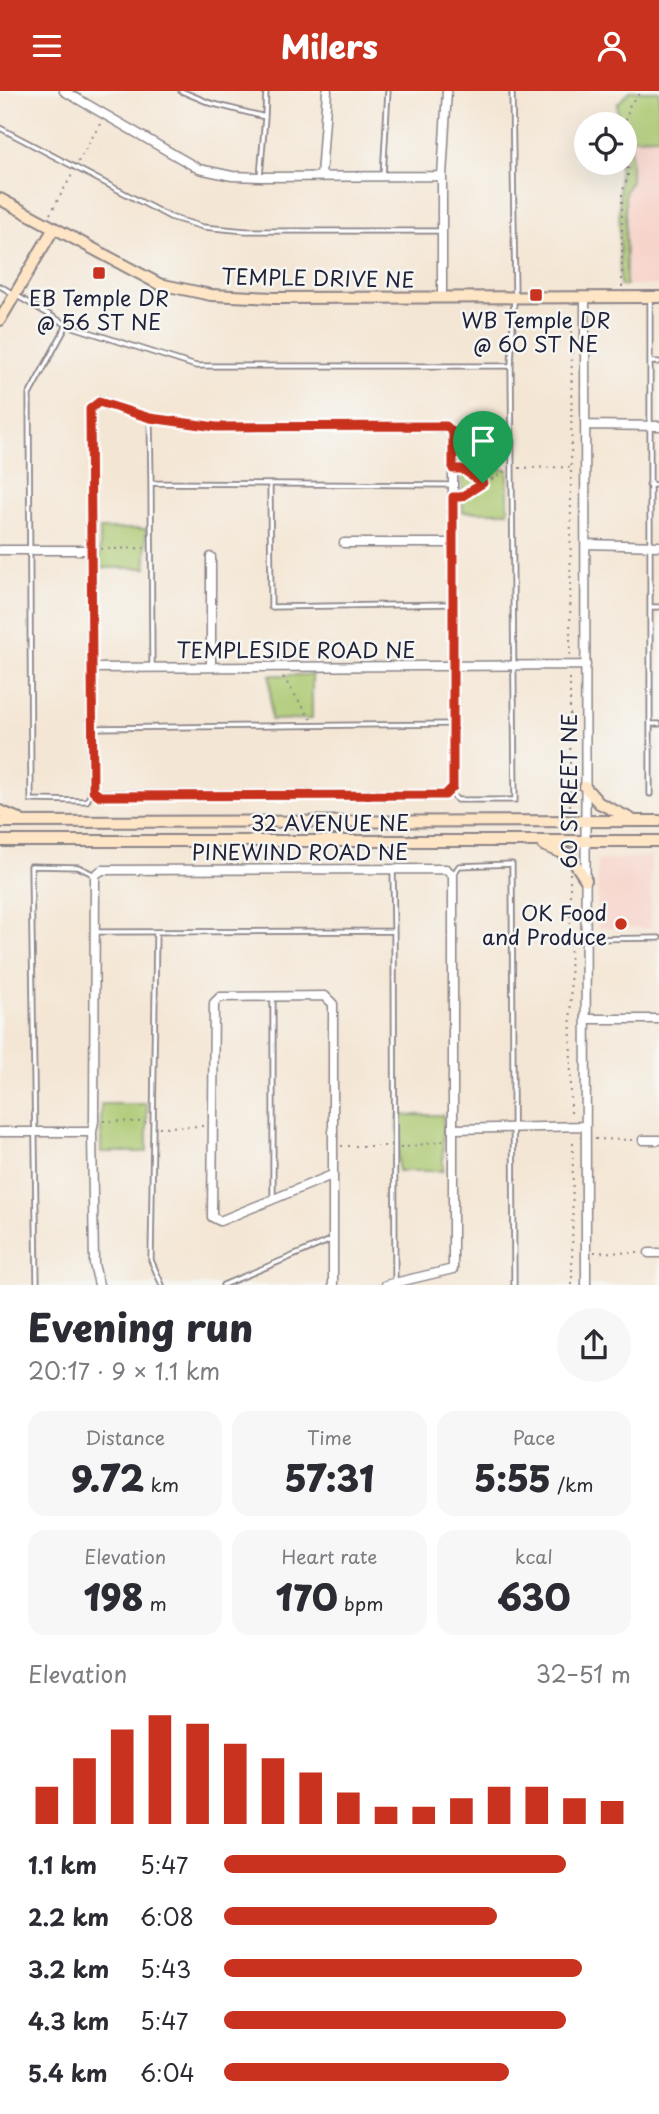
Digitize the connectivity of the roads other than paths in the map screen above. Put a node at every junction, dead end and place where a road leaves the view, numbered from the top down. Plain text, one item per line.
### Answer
1 (64, 91) edge
2 (181, 91) edge
3 (266, 91) edge
4 (327, 91) edge
5 (388, 91) edge
6 (447, 91) edge
7 (512, 91) edge
8 (265, 117) junction
9 (0, 128) edge
10 (320, 176) junction
11 (383, 176) junction
12 (442, 176) junction
13 (260, 177) junction
14 (0, 199) edge
15 (54, 228) junction
16 (442, 231) junction
17 (0, 286) edge
18 (15, 294) junction
19 (442, 297) junction
20 (515, 297) junction
21 (585, 297) junction
22 (655, 297) edge
23 (0, 320) edge
24 (67, 325) junction
25 (650, 362) junction
26 (659, 362) edge
27 (512, 366) junction
28 (150, 418) junction
29 (586, 425) junction
30 (655, 426) edge
31 (151, 483) junction
32 (270, 485) junction
33 (453, 485) junction
34 (649, 485) junction
35 (659, 485) edge
36 (344, 543) dead end
37 (453, 543) junction
38 (586, 544) junction
39 (649, 546) junction
40 (659, 546) edge
41 (0, 549) edge
42 (30, 550) junction
43 (89, 550) junction
44 (211, 557) dead end
45 (453, 604) junction
46 (650, 607) junction
47 (659, 607) edge
48 (514, 665) junction
49 (586, 665) junction
50 (454, 666) junction
51 (211, 667) junction
52 (91, 668) junction
53 (152, 668) junction
54 (454, 724) junction
55 (650, 724) junction
56 (659, 724) edge
57 (91, 728) junction
58 (586, 787) junction
59 (93, 791) junction
60 (450, 792) junction
61 (650, 794) dead end
62 (0, 811) edge
63 (24, 821) junction
64 (586, 821) junction
65 (637, 821) junction
66 (659, 821) edge
67 (0, 822) edge
68 (0, 841) edge
69 (530, 841) junction
70 (586, 841) junction
71 (659, 841) edge
72 (393, 868) junction
73 (95, 875) junction
74 (453, 875) junction
75 (586, 880) junction
76 (394, 931) junction
77 (94, 932) junction
78 (156, 932) junction
79 (587, 939) junction
80 (659, 939) edge
81 (273, 996) junction
82 (586, 1019) junction
83 (659, 1019) edge
84 (585, 1126) junction
85 (515, 1128) junction
86 (455, 1129) junction
87 (0, 1132) edge
88 (35, 1132) junction
89 (92, 1132) junction
90 (643, 1140) road end
91 (659, 1140) edge
92 (332, 1175) junction
93 (273, 1199) junction
94 (333, 1239) junction
95 (649, 1253) road end
96 (659, 1253) edge
97 (390, 1283) edge
98 (37, 1285) edge
99 (99, 1285) edge
100 (162, 1285) edge
101 (223, 1285) edge
102 (333, 1285) edge
103 (514, 1285) edge
104 (586, 1285) edge

1 - 13 street
2 - 8 lane
3 - 8 lane
4 - 10 street
5 - 11 lane
6 - 12 street
7 - 20 lane
8 - 13 lane
9 - 16 lane
10 - 11 street
10 - 13 street
11 - 12 street
12 - 16 street
14 - 15 main road, TEMPLE DRIVE NE
15 - 18 main road
15 - 19 main road, TEMPLE DRIVE NE
16 - 19 street
17 - 18 lane
18 - 23 main road
18 - 24 lane
19 - 20 main road, TEMPLE DRIVE NE
20 - 21 main road, TEMPLE DRIVE NE
20 - 27 lane
21 - 22 main road, TEMPLE DRIVE NE
21 - 29 street, 60 STREET NE
22 - 25 lane
24 - 27 lane
24 - 42 lane
25 - 26 lane
25 - 30 lane
27 - 48 lane
28 - 31 lane
28 - 33 street
28 - 43 street
29 - 30 street
29 - 38 street, 60 STREET NE
30 - 34 lane
31 - 32 lane
31 - 53 lane
32 - 33 lane
32 - 45 lane
33 - 37 street
34 - 35 lane
34 - 39 lane
36 - 37 street
37 - 45 street
38 - 39 street
38 - 49 street, 60 STREET NE
39 - 40 street
39 - 46 lane
41 - 42 street
42 - 43 street
42 - 59 lane
43 - 52 street
44 - 51 street
45 - 50 street
46 - 47 lane
46 - 55 lane
48 - 49 street, TEMPLESIDE ROAD NE
48 - 50 street, TEMPLESIDE ROAD NE
48 - 60 lane
49 - 58 street, 60 STREET NE
50 - 51 street, TEMPLESIDE ROAD NE
50 - 54 street
51 - 53 street, TEMPLESIDE ROAD NE
52 - 53 street, TEMPLESIDE ROAD NE
52 - 57 street
54 - 57 lane
54 - 60 street
55 - 56 lane
55 - 61 lane
57 - 59 street
58 - 64 street, 60 STREET NE
58 - 65 main road
59 - 60 street
62 - 63 main road
63 - 64 main road, 32 AVENUE NE
63 - 67 main road, 32 AVENUE NE
64 - 65 main road, 32 AVENUE NE
64 - 70 street, 60 STREET NE
65 - 66 main road, 32 AVENUE NE
68 - 69 main road, 32 AVENUE NE
69 - 70 main road, 32 AVENUE NE
69 - 75 main road
70 - 71 main road, 32 AVENUE NE
70 - 75 street, 60 STREET NE
72 - 73 street, PINEWIND ROAD NE
72 - 74 street, PINEWIND ROAD NE
72 - 76 lane
73 - 77 street
73 - 88 lane
74 - 85 lane
74 - 86 street
75 - 79 street, 60 STREET NE
76 - 78 lane
76 - 97 lane
77 - 78 lane
77 - 89 street
78 - 100 lane
79 - 80 lane
79 - 82 street, 60 STREET NE
81 - 92 street
81 - 93 lane
81 - 93 street
82 - 83 street
82 - 84 street, 60 STREET NE
84 - 85 street
84 - 104 street, 60 STREET NE
85 - 86 street
85 - 103 lane
86 - 97 street
87 - 88 street
88 - 89 street
88 - 98 lane
89 - 99 street
90 - 91 street
92 - 93 street
92 - 94 street
94 - 101 lane
94 - 102 street
95 - 96 street

